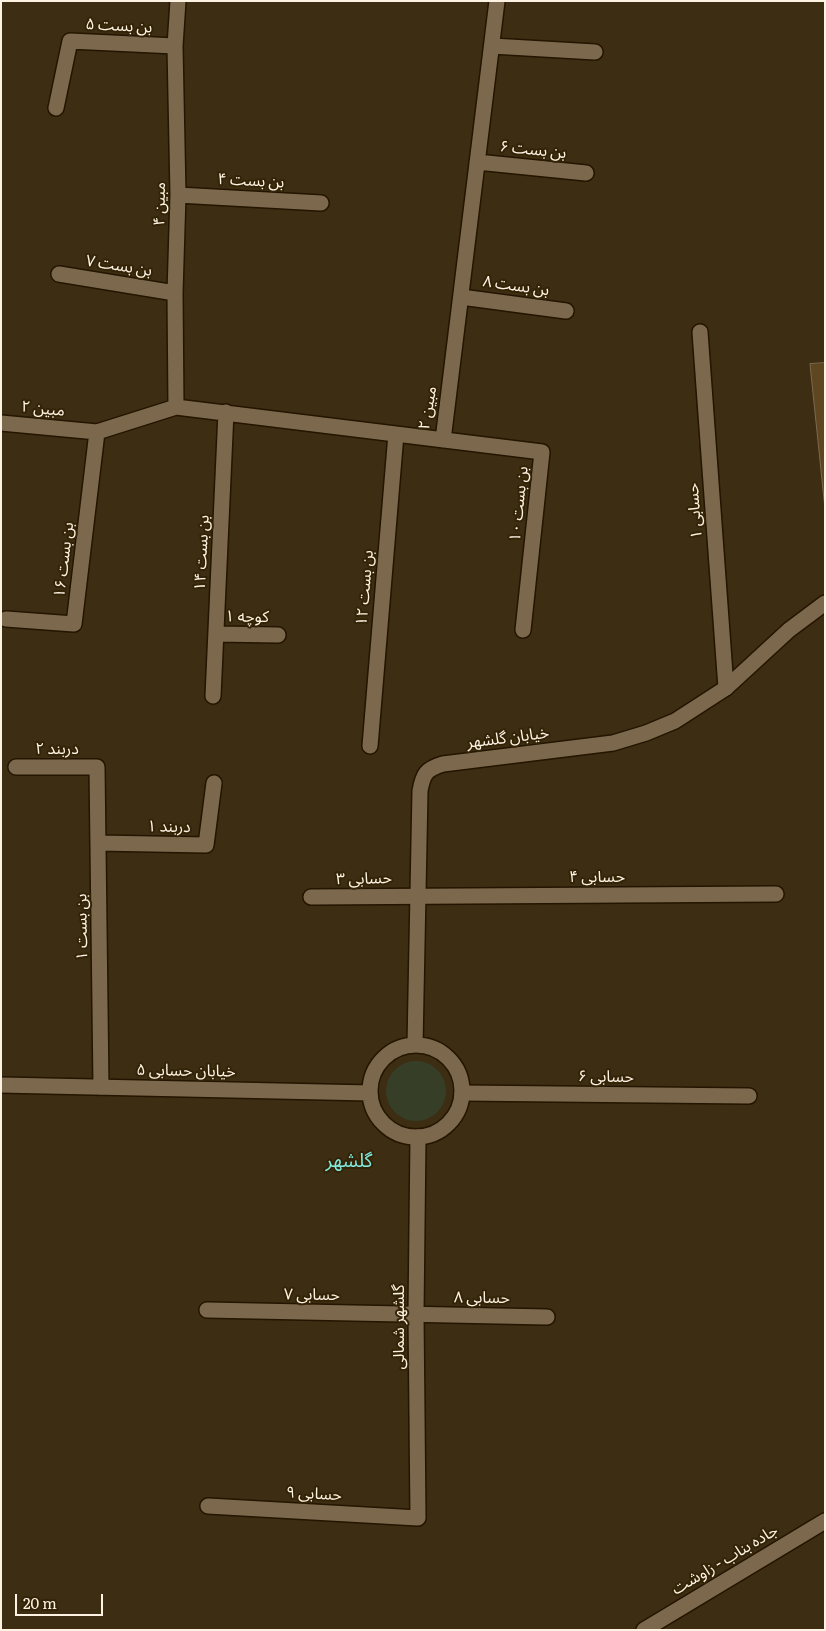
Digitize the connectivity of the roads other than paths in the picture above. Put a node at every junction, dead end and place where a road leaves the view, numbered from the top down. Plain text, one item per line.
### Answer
1 (178, 1) edge
2 (497, 1) edge
3 (175, 46) junction
4 (492, 46) junction
5 (595, 52) dead end
6 (56, 108) dead end
7 (477, 162) junction
8 (586, 173) dead end
9 (178, 195) junction
10 (321, 203) dead end
11 (58, 274) dead end
12 (175, 293) junction
13 (460, 297) junction
14 (566, 311) dead end
15 (700, 332) dead end
16 (176, 407) junction
17 (226, 412) junction
18 (1, 422) edge
19 (97, 432) junction
20 (396, 434) junction
21 (443, 440) junction
22 (825, 603) edge
23 (6, 619) dead end
24 (523, 630) dead end
25 (216, 634) junction
26 (278, 635) dead end
27 (726, 688) junction
28 (213, 696) dead end
29 (370, 746) dead end
30 (16, 767) dead end
31 (97, 767) joint
32 (214, 783) dead end
33 (98, 843) junction
34 (776, 894) dead end
35 (418, 895) junction
36 (311, 897) dead end
37 (415, 1045) junction
38 (1, 1085) edge
39 (101, 1087) junction
40 (370, 1093) junction
41 (462, 1093) junction
42 (749, 1096) dead end
43 (418, 1137) junction
44 (207, 1310) dead end
45 (416, 1314) junction
46 (547, 1317) dead end
47 (208, 1506) dead end
48 (418, 1518) joint
49 (825, 1521) edge
50 (644, 1630) edge

1 - 3 street, مبین ۴
2 - 4 street, مبین ۲
3 - 6 street, بن بست ۵
3 - 9 street, مبین ۴
4 - 5 street
4 - 7 street, مبین ۲
7 - 8 street, بن بست ۶
7 - 13 street, مبین ۲
9 - 10 street, بن بست ۴
9 - 12 street, مبین ۴
11 - 12 street, بن بست ۷
12 - 16 street, مبین ۴
13 - 14 street, بن بست ۸
13 - 21 street, مبین ۲
15 - 27 street, حسابی ۱
16 - 17 street, مبین ۲
16 - 19 street, مبین ۲
17 - 20 street, مبین ۲
17 - 25 street, بن بست ۱۴
18 - 19 street, مبین ۲
19 - 23 street, بن بست ۱۶
20 - 21 street, مبین ۲
20 - 29 street, بن بست ۱۲
21 - 24 street, بن بست ۱۰
22 - 27 street, خیابان گلشهر
25 - 26 street, کوچه ۱
25 - 28 street, بن بست ۱۴
27 - 35 street, خیابان گلشهر
30 - 31 street, دربند ۲
31 - 33 street, بن بست ۱
32 - 33 street, دربند ۱
33 - 39 street, بن بست ۱
34 - 35 street, حسابی ۴
35 - 36 street, حسابی ۳
35 - 37 street, خیابان گلشهر
37 - 40 street
37 - 41 street
38 - 39 street, خیابان حسابی ۵
39 - 40 street, خیابان حسابی ۵
40 - 43 street
41 - 42 street, حسابی ۶
41 - 43 street
43 - 45 street, گلشهر شمالی
44 - 45 street, حسابی ۷
45 - 46 street, حسابی ۸
45 - 48 street, گلشهر شمالی
47 - 48 street, حسابی ۹
49 - 50 street, جاده بناب - زاوشت

